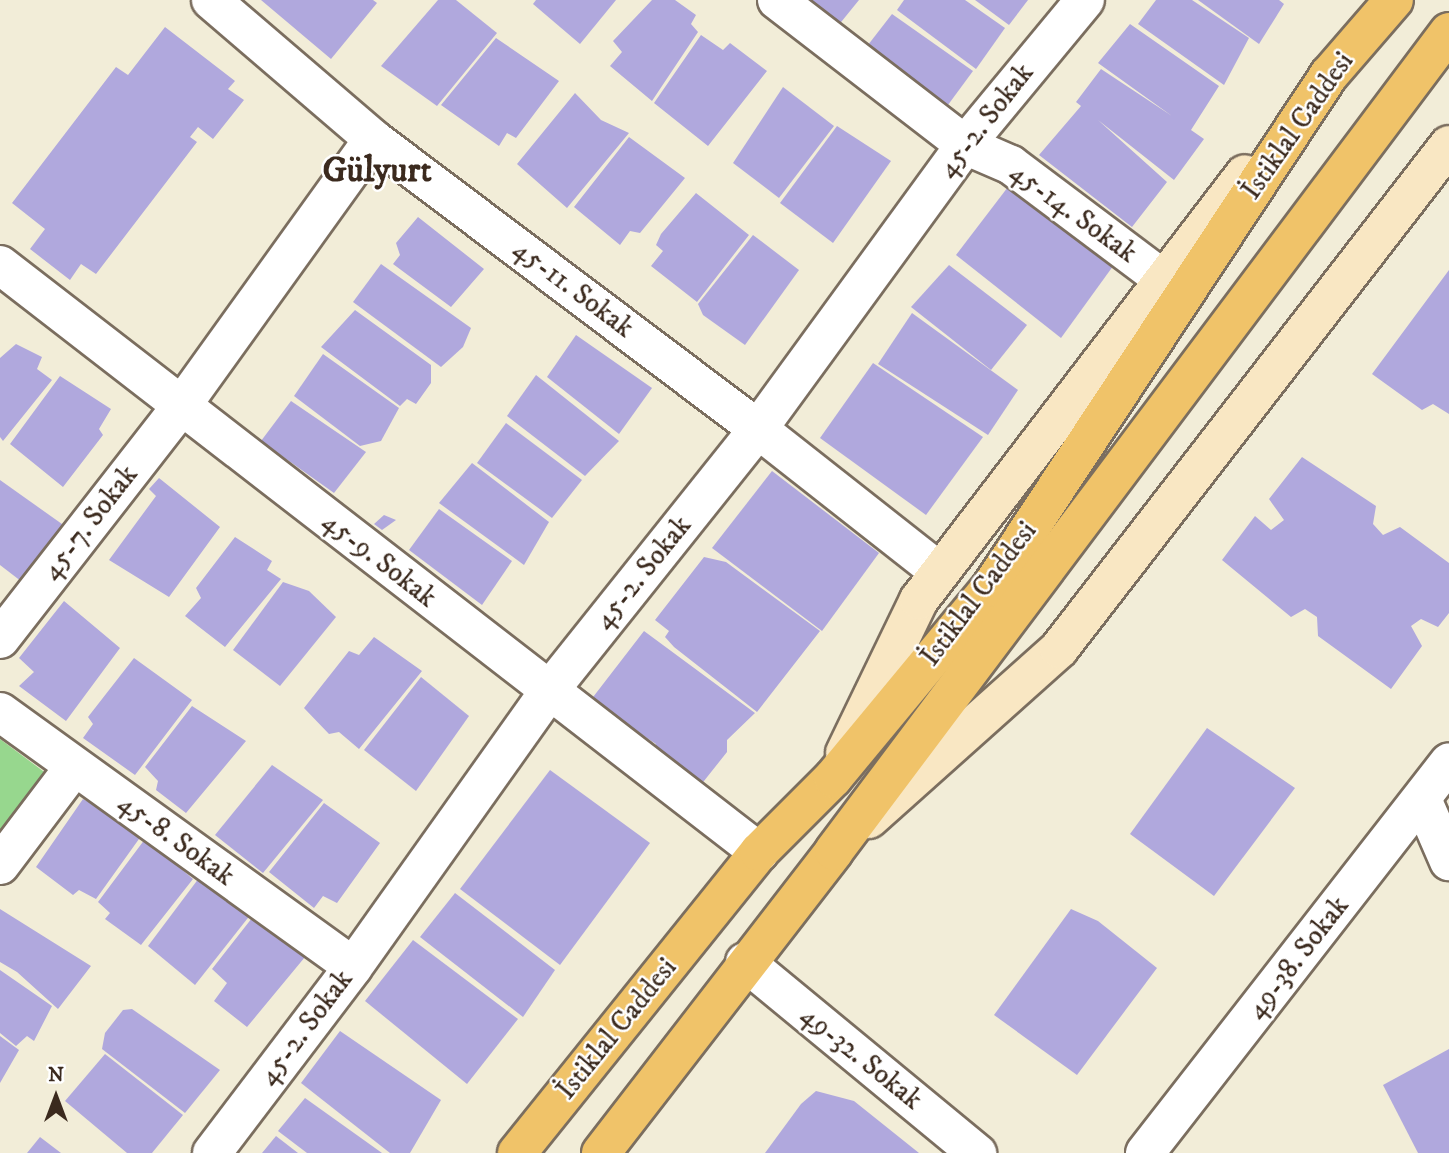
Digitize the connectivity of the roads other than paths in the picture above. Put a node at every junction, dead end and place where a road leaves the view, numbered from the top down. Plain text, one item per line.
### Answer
1 (777, 0) edge
2 (1085, 0) edge
3 (1378, 0) edge
4 (1394, 0) edge
5 (222, 4) edge
6 (1449, 33) edge
7 (373, 139) junction
8 (965, 145) junction
9 (1449, 145) edge
10 (0, 265) edge
11 (1164, 279) junction
12 (180, 408) junction
13 (758, 429) junction
14 (940, 572) junction
15 (0, 639) edge
16 (549, 691) junction
17 (0, 712) edge
18 (1449, 762) edge
19 (74, 767) junction
20 (833, 778) junction
21 (1422, 799) junction
22 (834, 850) junction
23 (759, 852) junction
24 (1449, 861) edge
25 (0, 864) edge
26 (745, 962) junction
27 (353, 967) junction
28 (212, 1153) edge
29 (517, 1153) edge
30 (601, 1153) edge
31 (977, 1153) edge
32 (1145, 1153) edge

1 - 8 street, 45-14. Sokak
2 - 8 street, 45-2. Sokak
3 - 11 street
4 - 20 main road, İstiklal Caddesi
5 - 7 street, 45-11. Sokak
6 - 22 main road, İstiklal Caddesi
7 - 12 street, 45-7. Sokak
7 - 13 street, 45-11. Sokak
8 - 11 street, 45-14. Sokak
8 - 13 street, 45-2. Sokak
9 - 22 street
10 - 12 street, 45-9. Sokak
11 - 14 street
12 - 15 street, 45-7. Sokak
12 - 16 street, 45-9. Sokak
13 - 14 street, 45-11. Sokak
13 - 16 street, 45-2. Sokak
14 - 20 street
16 - 23 street, 45-9. Sokak
16 - 27 street, 45-2. Sokak
17 - 19 street, 45-8. Sokak
18 - 21 street, 49-38. Sokak
19 - 25 street
19 - 27 street, 45-8. Sokak
20 - 23 main road, İstiklal Caddesi
21 - 24 street
21 - 32 street, 49-38. Sokak
22 - 26 main road, İstiklal Caddesi
23 - 29 main road, İstiklal Caddesi
26 - 30 main road, İstiklal Caddesi
26 - 31 street, 49-32. Sokak
27 - 28 street, 45-2. Sokak

